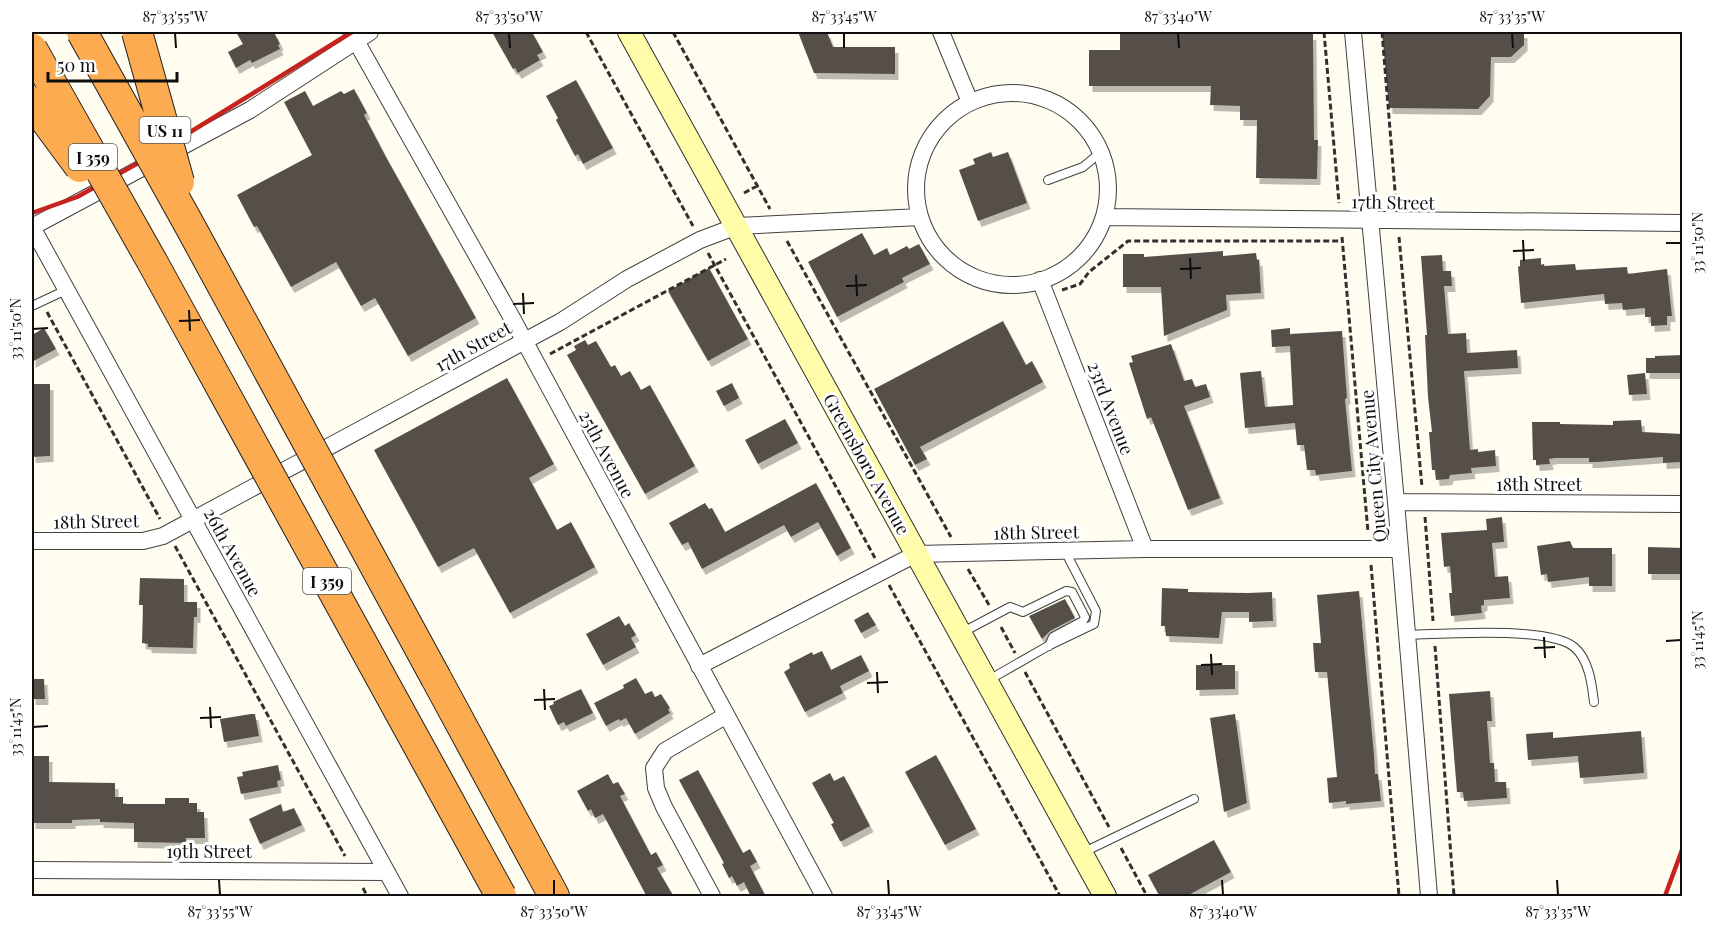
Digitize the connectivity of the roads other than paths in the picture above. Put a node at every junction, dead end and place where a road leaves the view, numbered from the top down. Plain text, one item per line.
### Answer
1 (82, 32) edge
2 (137, 32) edge
3 (628, 32) edge
4 (941, 32) edge
5 (1353, 32) edge
6 (359, 34) edge
7 (32, 49) edge
8 (32, 102) edge
9 (970, 102) junction
10 (1101, 152) junction
11 (1048, 180) dead end
12 (920, 217) junction
13 (1104, 217) junction
14 (1370, 221) junction
15 (1683, 223) edge
16 (737, 226) junction
17 (32, 227) edge
18 (191, 228) junction
19 (154, 265) junction
20 (1043, 288) junction
21 (66, 290) junction
22 (32, 306) edge
23 (523, 341) junction
24 (1396, 502) junction
25 (1683, 504) edge
26 (194, 521) junction
27 (32, 541) edge
28 (1145, 549) junction
29 (1400, 549) junction
30 (1065, 551) junction
31 (916, 554) junction
32 (959, 634) junction
33 (1407, 635) junction
34 (1048, 646) junction
35 (699, 666) junction
36 (986, 681) junction
37 (1594, 702) dead end
38 (725, 716) junction
39 (1194, 798) dead end
40 (1081, 853) junction
41 (32, 870) edge
42 (387, 872) junction
43 (400, 897) edge
44 (501, 897) edge
45 (554, 897) edge
46 (712, 897) edge
47 (824, 897) edge
48 (1105, 897) edge
49 (1429, 897) edge

1 - 18 highway, I 359, bridge
2 - 18 highway, US 11, bridge
3 - 16 main road, Greensboro Avenue
4 - 9 street
5 - 14 street, Queen City Avenue
6 - 17 street
6 - 23 street, 25th Avenue
7 - 19 highway, I 359, bridge
8 - 19 highway, bridge
9 - 10 street
9 - 12 street
10 - 11 lane
10 - 13 street
12 - 16 street, 17th Street
12 - 20 street
13 - 14 street, 17th Street
13 - 20 street
14 - 15 street, 17th Street
14 - 24 street, Queen City Avenue
16 - 23 street, 17th Street
16 - 31 main road, Greensboro Avenue
17 - 21 street, 26th Avenue
18 - 45 highway, I 359, bridge
19 - 44 highway, I 359, bridge
20 - 28 street, 23rd Avenue
21 - 22 lane
21 - 26 street, 26th Avenue
23 - 26 street, 17th Street
23 - 35 street, 25th Avenue
24 - 25 street, 18th Street
24 - 29 street, Queen City Avenue
26 - 27 street, 18th Street
26 - 42 street, 26th Avenue
28 - 29 street, 18th Street
28 - 30 street, 18th Street
29 - 33 street, Queen City Avenue
30 - 31 street, 18th Street
30 - 34 lane
31 - 32 main road, Greensboro Avenue
31 - 35 street, 18th Street
32 - 34 lane
32 - 36 main road, Greensboro Avenue
33 - 37 lane
33 - 49 street, Queen City Avenue
34 - 36 lane
35 - 38 street, 25th Avenue
36 - 40 main road, Greensboro Avenue
38 - 46 street
38 - 47 street, 25th Avenue
39 - 40 lane
40 - 48 main road, Greensboro Avenue
41 - 42 street, 19th Street
42 - 43 street, 26th Avenue

